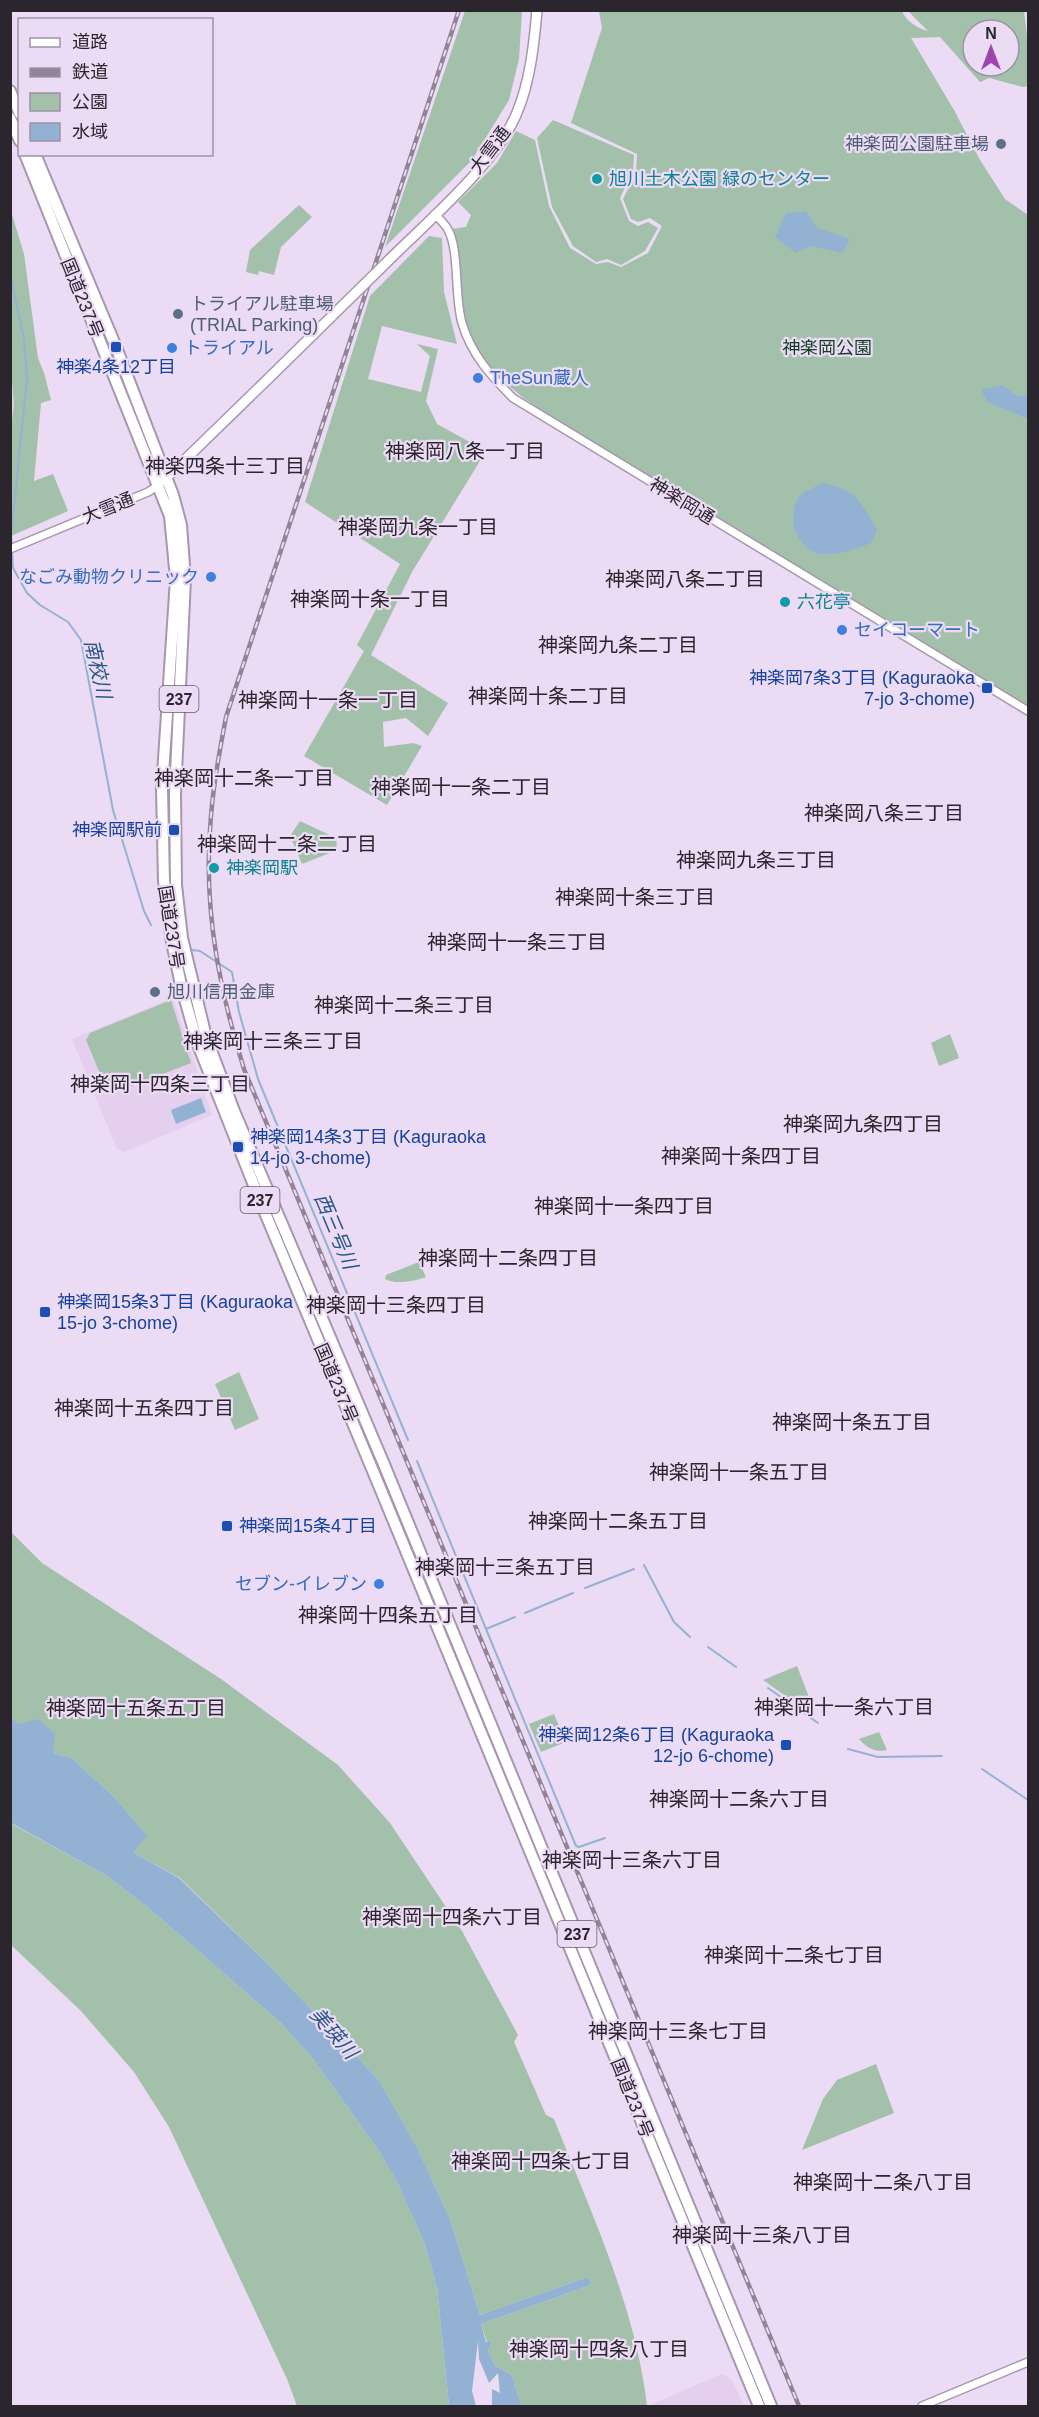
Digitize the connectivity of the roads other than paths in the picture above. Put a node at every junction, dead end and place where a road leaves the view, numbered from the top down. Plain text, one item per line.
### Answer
1 (537, 10) edge
2 (10, 91) edge
3 (18, 109) edge
4 (10, 118) edge
5 (18, 136) edge
6 (26, 156) edge
7 (36, 156) edge
8 (435, 214) junction
9 (163, 481) junction
10 (10, 549) edge
11 (1029, 711) edge
12 (625, 2066) junction
13 (1029, 2362) edge
14 (759, 2406) edge
15 (771, 2406) edge
16 (922, 2406) edge

1 - 8 main road, 大雪通
2 - 3 highway
4 - 5 highway
6 - 9 highway, 国道237号 / 237
7 - 9 highway, 国道237号 / 237
8 - 9 main road, 大雪通, bridge
8 - 11 street, 神楽岡通
9 - 10 street, 大雪通
9 - 12 highway, 国道237号 / 237
12 - 14 highway, 国道237号 / 237
12 - 15 highway, 国道237号 / 237
13 - 16 street

